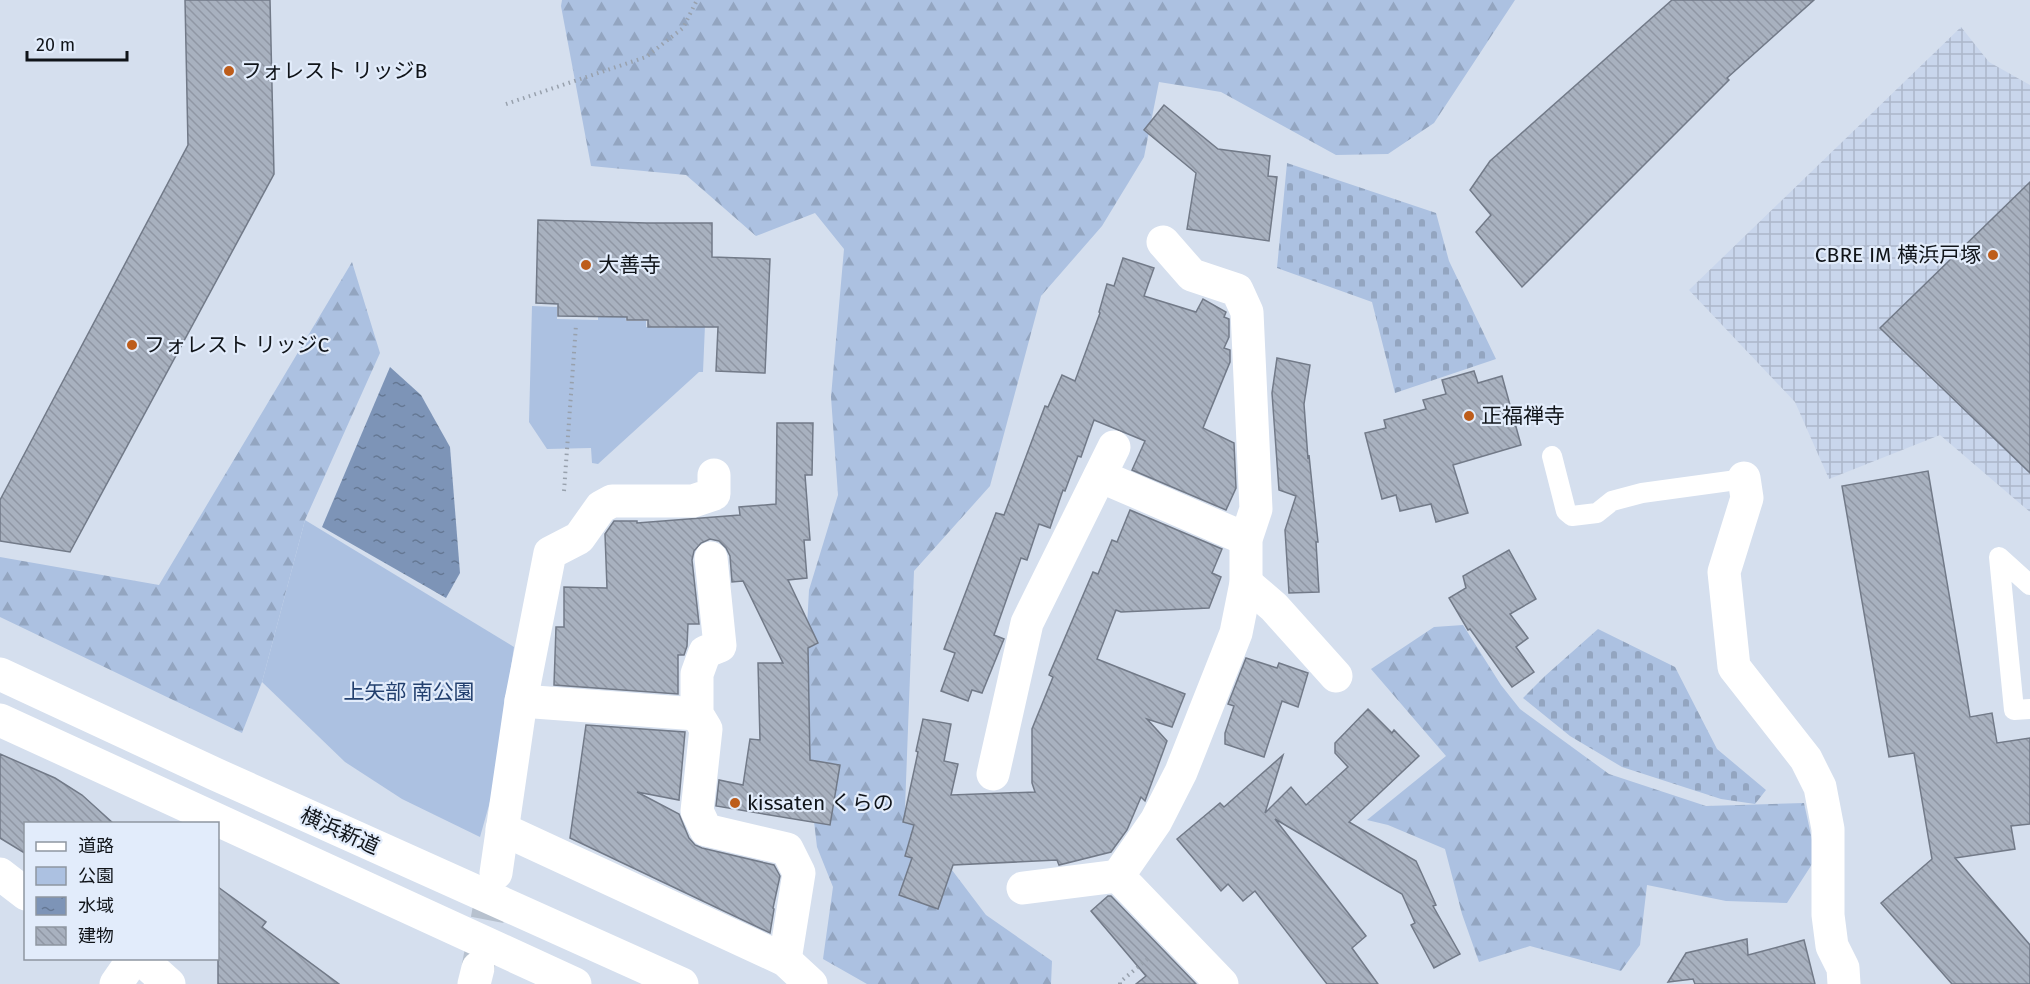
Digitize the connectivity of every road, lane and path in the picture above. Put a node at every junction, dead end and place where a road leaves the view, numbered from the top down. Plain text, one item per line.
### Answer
1 (697, 0) edge
2 (506, 104) dead end
3 (1163, 242) dead end
4 (576, 325) dead end
5 (1114, 447) dead end
6 (1552, 456) dead end
7 (714, 475) dead end
8 (1100, 476) junction
9 (1744, 478) joint
10 (564, 491) dead end
11 (1246, 539) junction
12 (711, 558) dead end
13 (1246, 583) junction
14 (2030, 585) edge
15 (0, 674) edge
16 (1336, 676) dead end
17 (521, 701) junction
18 (2030, 709) edge
19 (697, 714) junction
20 (0, 720) edge
21 (993, 774) dead end
22 (502, 828) junction
23 (496, 873) tunnel mouth
24 (0, 874) edge
25 (1118, 876) junction
26 (1023, 888) dead end
27 (24, 892) edge
28 (1176, 936) junction
29 (133, 960) edge
30 (142, 960) edge
31 (785, 960) junction
32 (116, 984) edge
33 (169, 984) edge
34 (575, 984) edge
35 (682, 984) edge
36 (811, 984) edge
37 (1120, 984) edge
38 (1222, 984) edge
39 (1844, 984) edge

1 - 2 path
3 - 11 main road
4 - 10 path
5 - 8 main road
6 - 9 lane
7 - 17 main road
8 - 11 main road
8 - 21 main road
9 - 39 main road
11 - 13 main road
12 - 19 main road
13 - 16 main road
13 - 25 main road
14 - 18 lane
15 - 35 main road, 横浜新道
17 - 19 main road
17 - 22 main road
19 - 31 main road
20 - 34 main road, 横浜新道
22 - 23 main road
22 - 31 main road
24 - 27 main road
25 - 26 main road
25 - 28 main road
28 - 37 path
28 - 38 main road
29 - 32 main road
30 - 33 main road
31 - 36 main road

